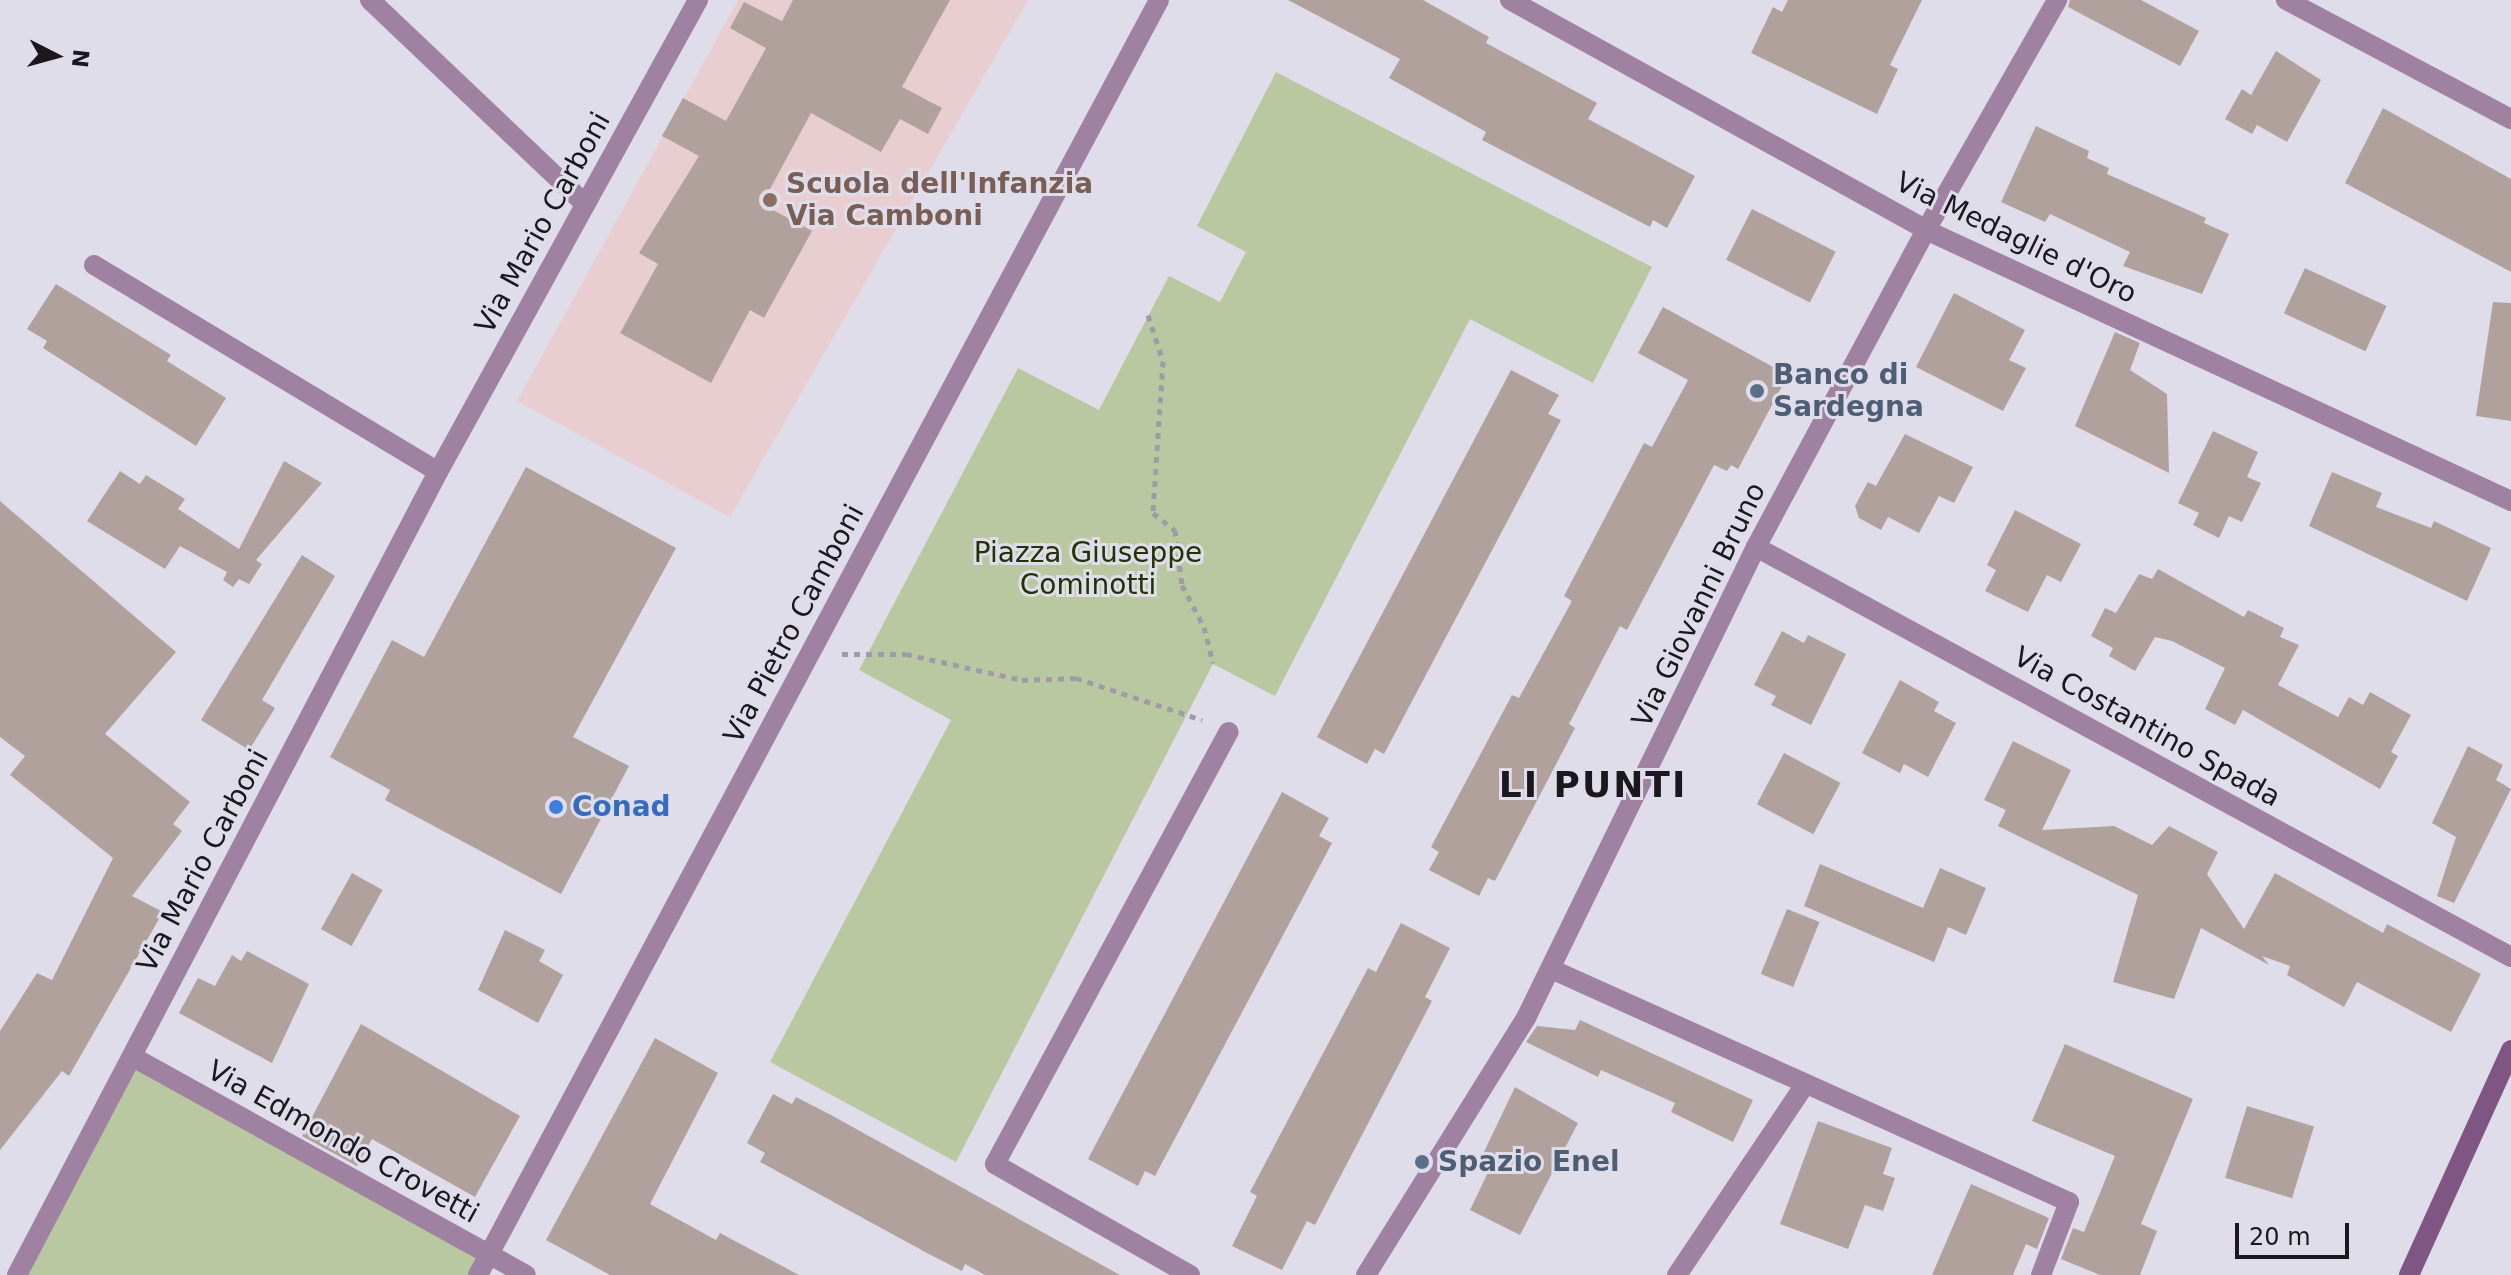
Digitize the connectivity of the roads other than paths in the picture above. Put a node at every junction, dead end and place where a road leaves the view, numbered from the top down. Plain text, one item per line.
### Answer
1 (370, 0) edge
2 (698, 0) edge
3 (1159, 0) edge
4 (1510, 0) edge
5 (2057, 0) edge
6 (2286, 0) edge
7 (2511, 119) edge
8 (585, 204) junction
9 (1926, 230) junction
10 (94, 265) dead end
11 (438, 472) junction
12 (2511, 501) edge
13 (1756, 547) junction
14 (1229, 732) road end
15 (2511, 957) edge
16 (1551, 969) junction
17 (2511, 1050) edge
18 (133, 1057) junction
19 (1804, 1086) junction
20 (489, 1256) junction
21 (17, 1275) edge
22 (478, 1275) edge
23 (526, 1275) edge
24 (1190, 1275) edge
25 (1366, 1275) edge
26 (1677, 1275) edge
27 (2041, 1275) edge
28 (2409, 1275) edge

1 - 8 street
2 - 8 street, Via Mario Carboni
3 - 20 street, Via Pietro Camboni
4 - 9 street, Via Medaglie d'Oro
5 - 9 street, Via Giovanni Bruno
6 - 7 street
8 - 11 street, Via Mario Carboni
9 - 12 street, Via Medaglie d'Oro
9 - 13 street, Via Giovanni Bruno
10 - 11 street
11 - 18 street, Via Mario Carboni
13 - 15 street, Via Costantino Spada
13 - 16 street, Via Giovanni Bruno
14 - 24 street
16 - 19 street
16 - 25 street, Via Giovanni Bruno
17 - 28 main road
18 - 20 street, Via Edmondo Crovetti
18 - 21 street, Via Mario Carboni
19 - 26 street
19 - 27 street
20 - 22 street, Via Pietro Camboni
20 - 23 street, Via Edmondo Crovetti

